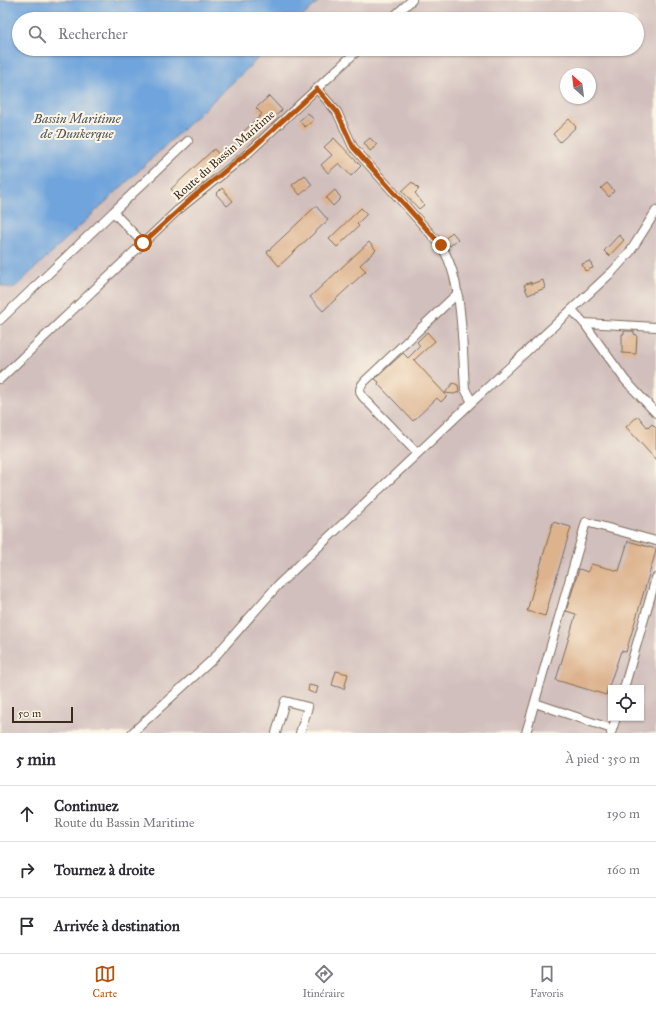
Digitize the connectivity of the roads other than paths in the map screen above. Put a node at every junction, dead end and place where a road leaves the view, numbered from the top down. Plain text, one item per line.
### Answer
1 (412, 0) edge
2 (399, 12) edge
3 (352, 56) edge
4 (317, 89) junction
5 (188, 141) dead end
6 (656, 211) edge
7 (113, 212) junction
8 (143, 243) junction
9 (458, 293) junction
10 (572, 310) junction
11 (0, 320) edge
12 (584, 324) junction
13 (656, 327) edge
14 (0, 379) edge
15 (472, 402) junction
16 (656, 413) edge
17 (417, 453) junction
18 (656, 541) edge
19 (656, 578) edge
20 (653, 599) edge
21 (625, 685) edge
22 (535, 703) junction
23 (615, 721) edge
24 (612, 731) edge
25 (132, 733) edge
26 (276, 733) edge
27 (300, 733) edge
28 (526, 733) edge

1 - 2 street
3 - 4 street, Route du Bassin Maritime
4 - 8 street, Route du Bassin Maritime
4 - 9 street
5 - 7 street
6 - 10 street
7 - 8 street
7 - 11 street
8 - 14 street, Route du Bassin Maritime
9 - 15 street
9 - 17 street
10 - 12 street
10 - 15 street
12 - 13 street
12 - 16 street
15 - 17 street
17 - 25 street
18 - 22 street
19 - 20 street
20 - 21 street
22 - 24 street
22 - 28 street
23 - 24 street
26 - 27 street

